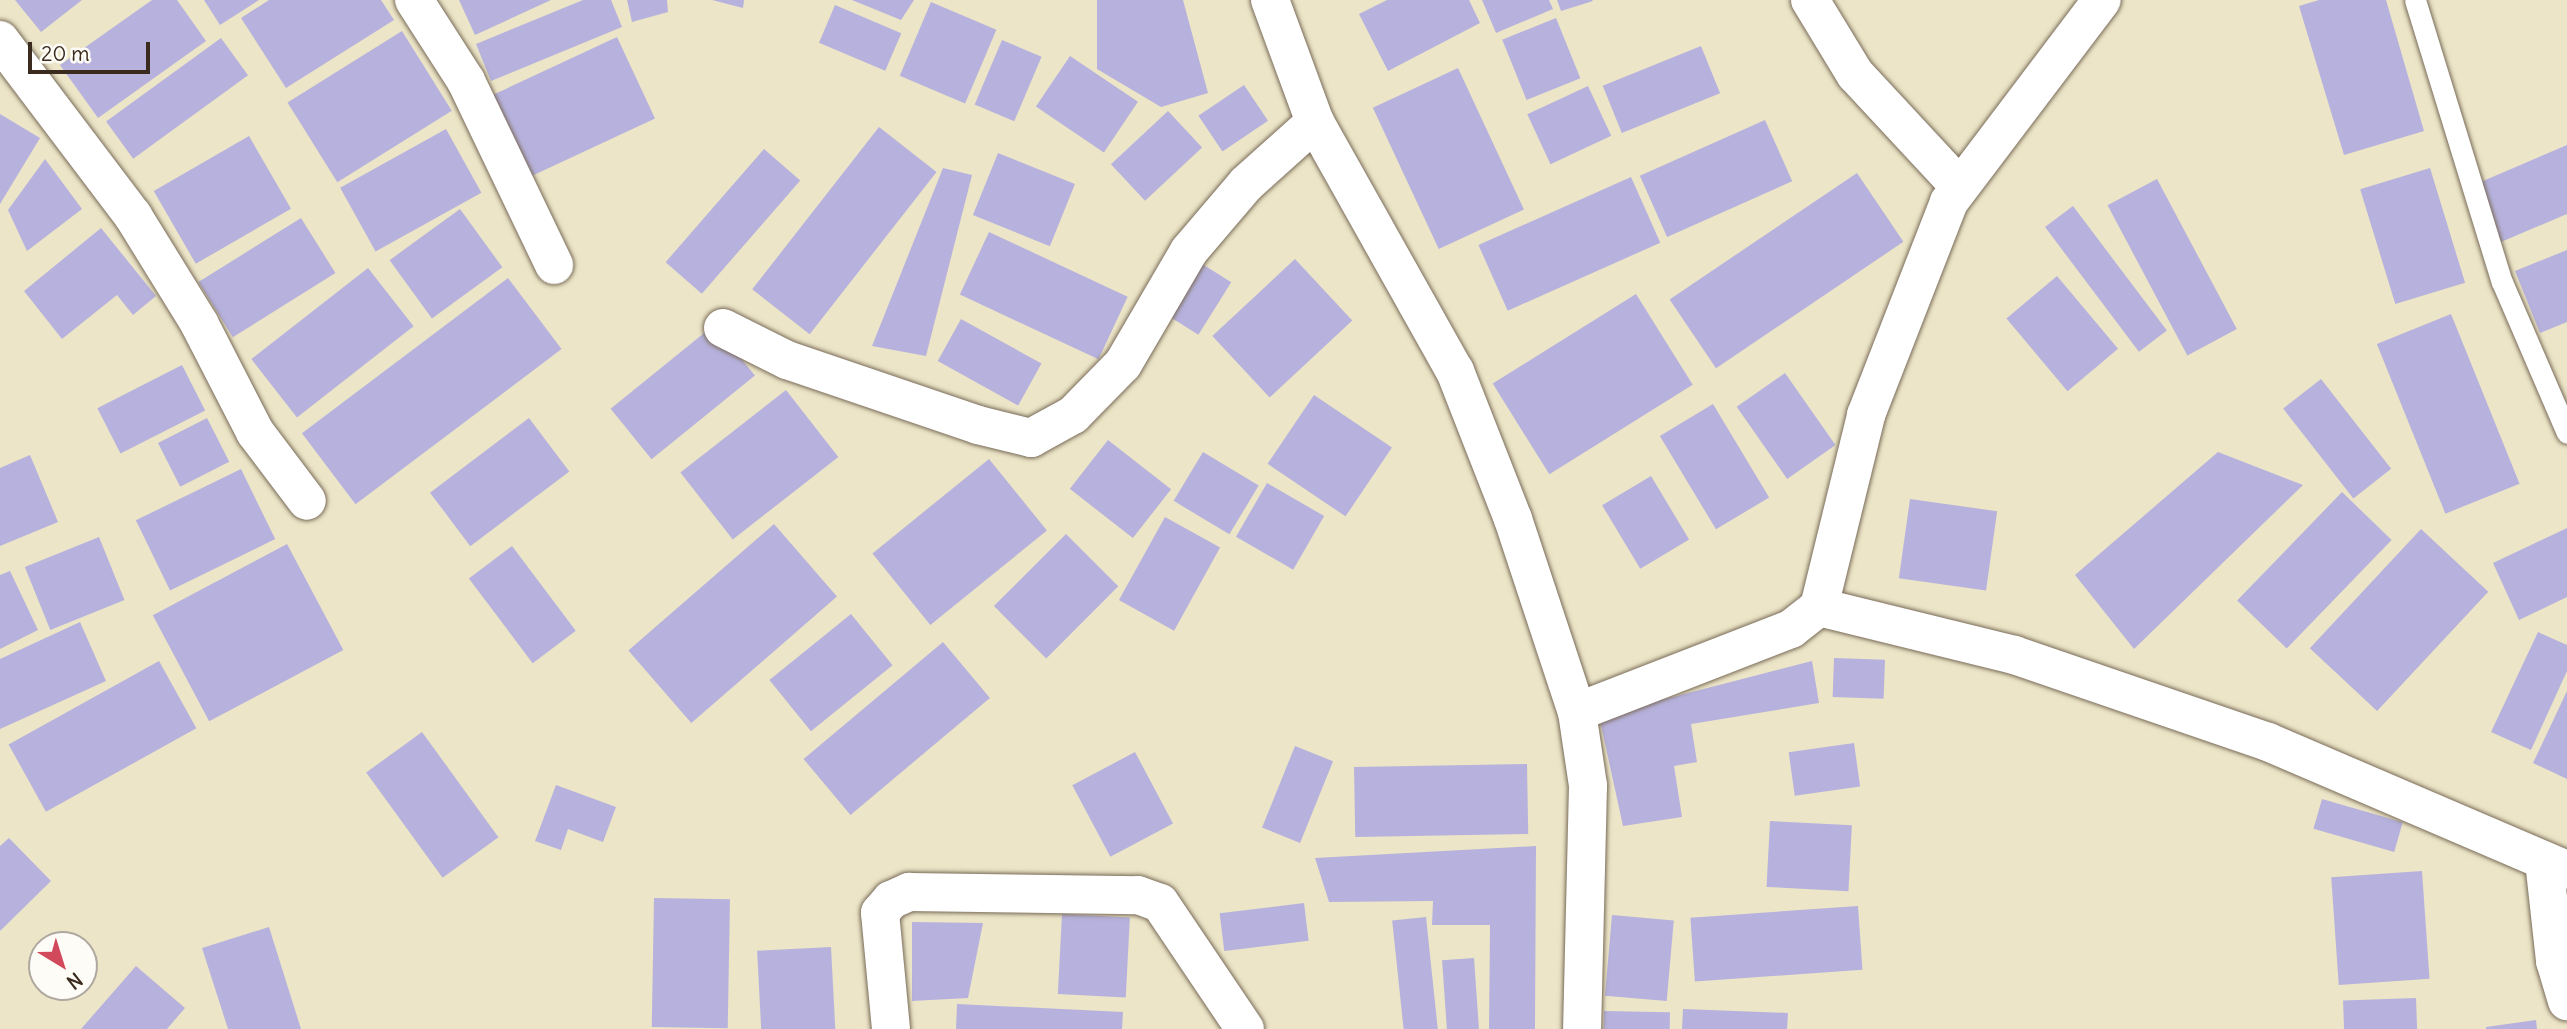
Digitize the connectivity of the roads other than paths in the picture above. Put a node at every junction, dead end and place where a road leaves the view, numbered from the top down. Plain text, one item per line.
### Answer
1 (414, 0) edge
2 (1270, 0) edge
3 (1810, 0) edge
4 (2102, 0) edge
5 (2415, 0) edge
6 (0, 40) edge
7 (1315, 122) junction
8 (1960, 187) junction
9 (554, 265) dead end
10 (723, 328) dead end
11 (2567, 433) edge
12 (307, 501) dead end
13 (1819, 607) junction
14 (1577, 712) junction
15 (2556, 865) edge
16 (2567, 1001) edge
17 (891, 1029) edge
18 (1245, 1029) edge
19 (1582, 1029) edge

1 - 9 street
2 - 7 street
3 - 8 street
4 - 8 street
5 - 11 lane
6 - 12 street
7 - 10 street
7 - 14 street
8 - 13 street
13 - 14 street
13 - 15 street
14 - 19 street
15 - 16 street
17 - 18 street

